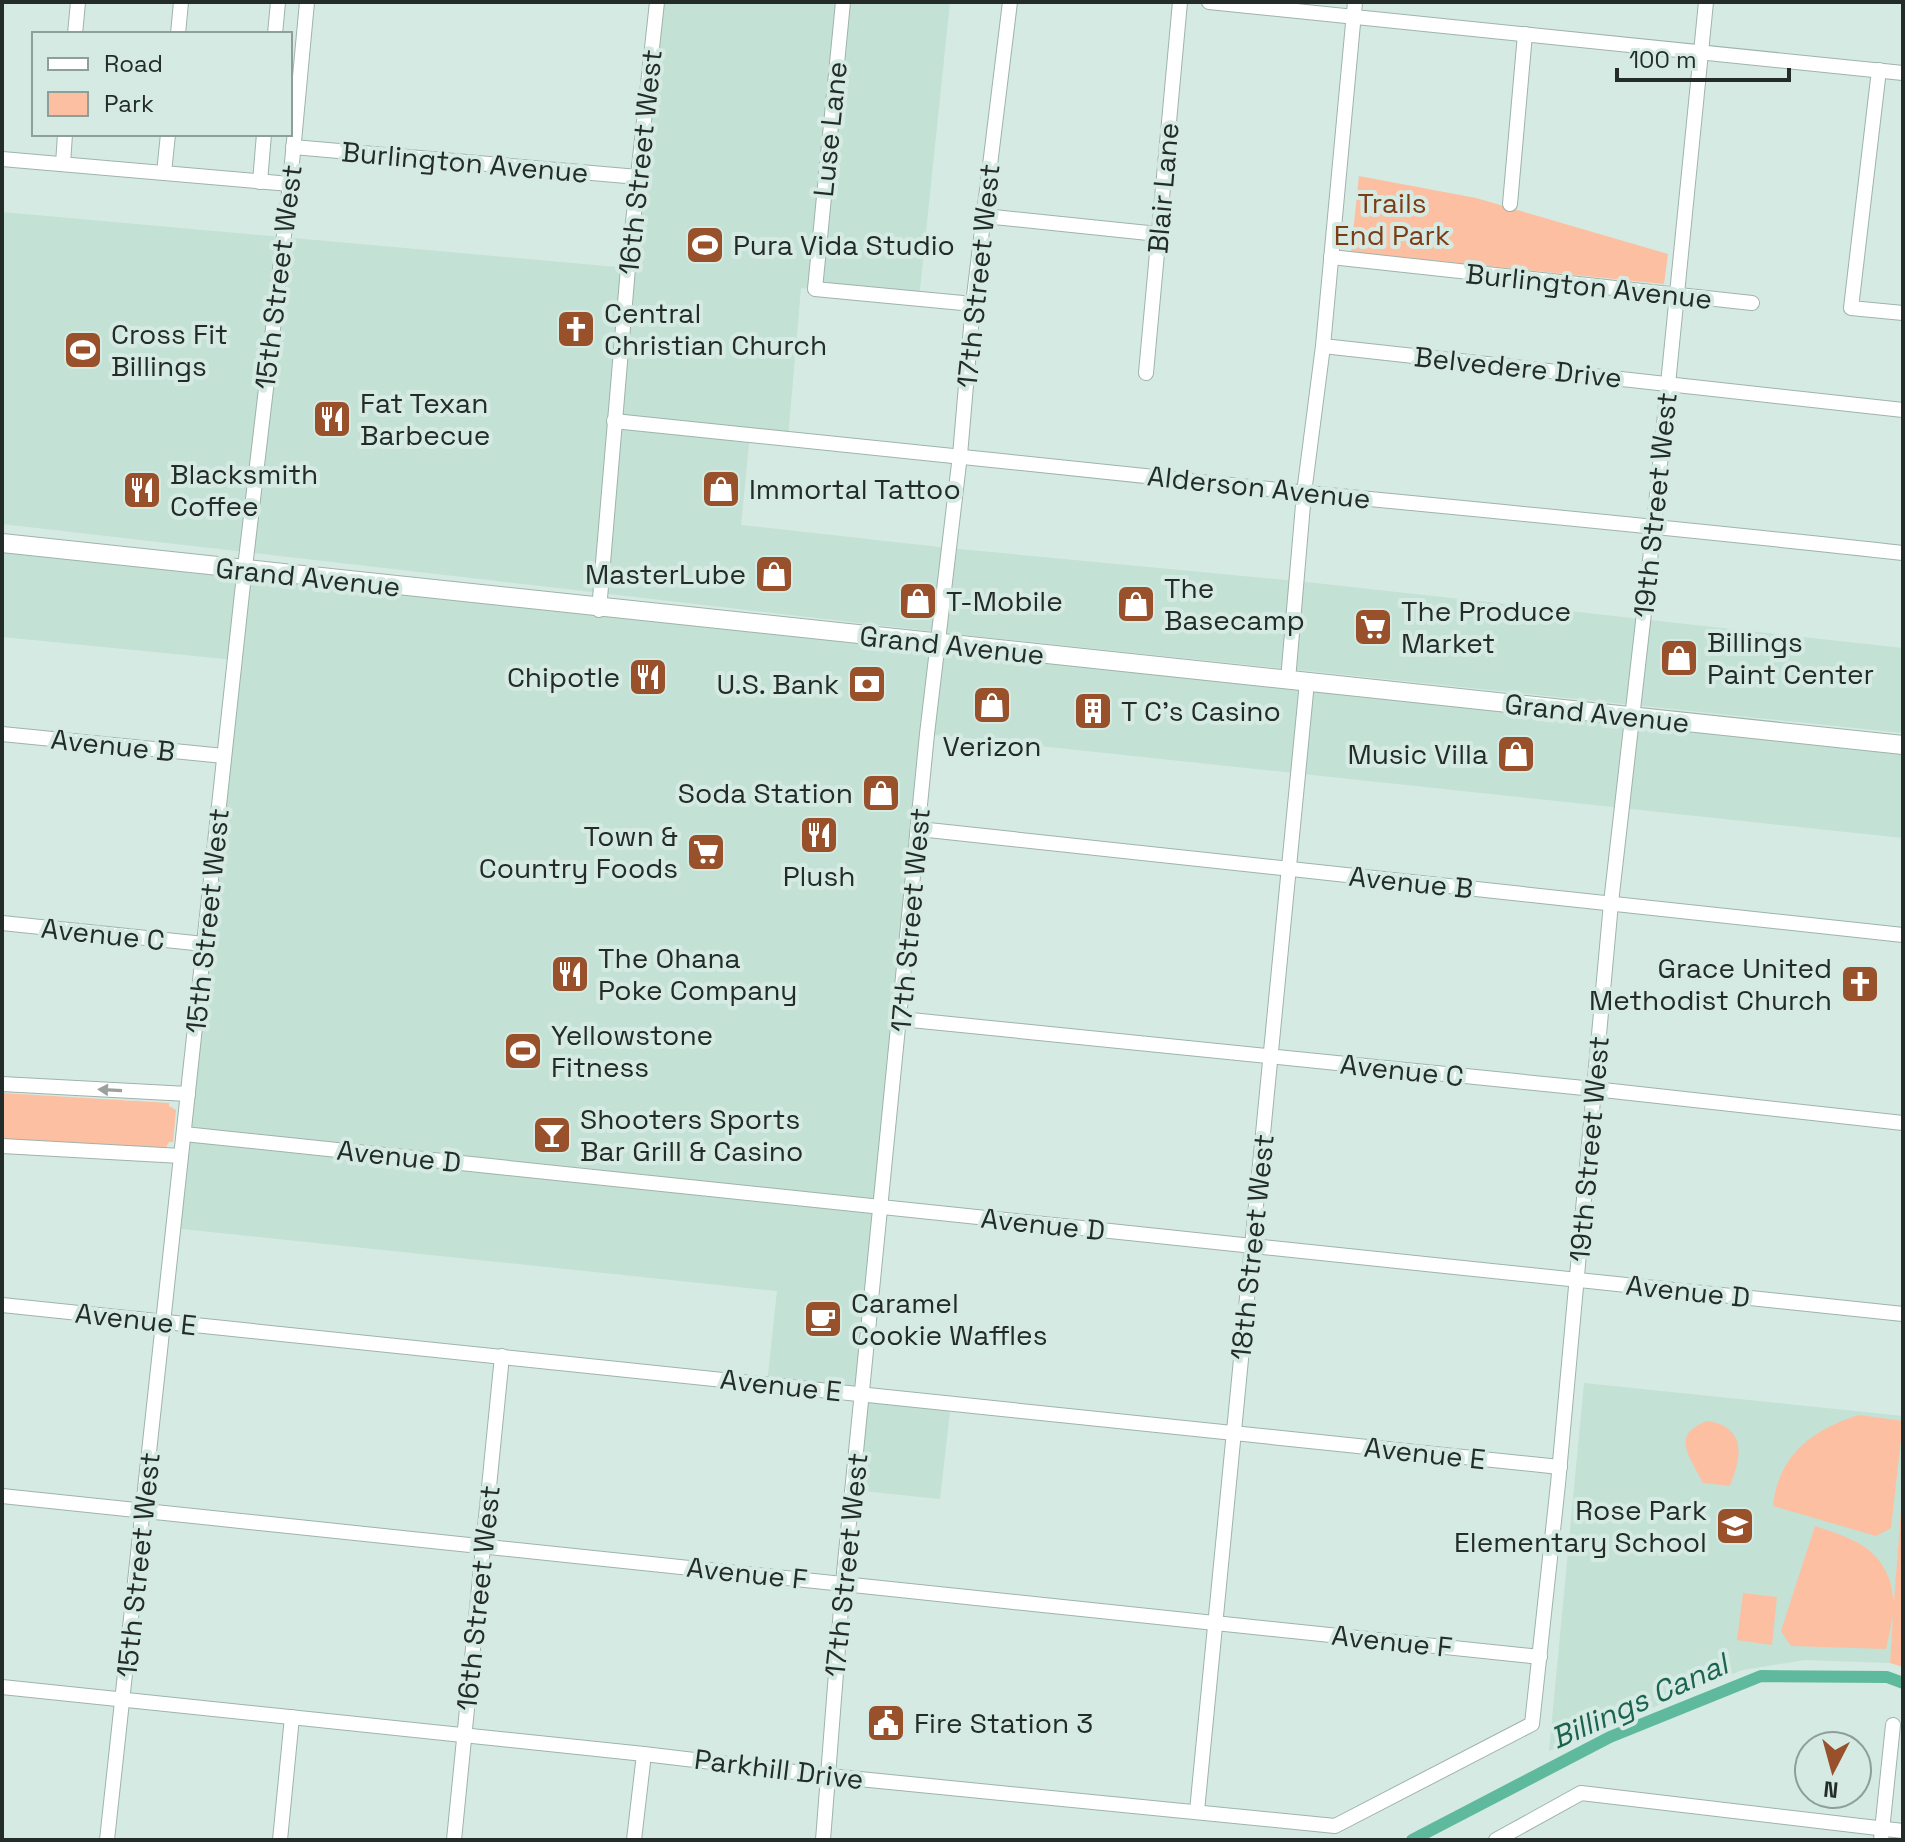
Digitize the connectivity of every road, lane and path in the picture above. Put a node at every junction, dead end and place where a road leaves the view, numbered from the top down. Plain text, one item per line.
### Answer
1 (78, 2) edge
2 (181, 2) edge
3 (278, 2) edge
4 (307, 2) edge
5 (657, 2) edge
6 (843, 2) edge
7 (1010, 2) edge
8 (1180, 2) edge
9 (1209, 2) edge
10 (1706, 2) edge
11 (1354, 9) edge
12 (75, 32) edge
13 (178, 32) edge
14 (275, 32) edge
15 (1525, 34) junction
16 (1700, 52) junction
17 (1879, 70) junction
18 (1903, 73) edge
19 (65, 136) edge
20 (168, 136) edge
21 (264, 136) edge
22 (293, 147) junction
23 (2, 159) edge
24 (63, 164) junction
25 (164, 173) junction
26 (638, 177) junction
27 (260, 182) junction
28 (290, 184) junction
29 (1510, 204) dead end
30 (984, 216) junction
31 (1158, 234) junction
32 (1331, 257) junction
33 (1676, 296) junction
34 (1752, 303) dead end
35 (973, 304) junction
36 (1903, 313) edge
37 (1323, 346) junction
38 (1146, 373) dead end
39 (1667, 382) junction
40 (1903, 410) edge
41 (614, 421) junction
42 (960, 455) junction
43 (1304, 493) junction
44 (1654, 525) junction
45 (2, 543) edge
46 (1903, 553) edge
47 (244, 570) junction
48 (599, 610) junction
49 (939, 643) junction
50 (1297, 681) junction
51 (1632, 716) junction
52 (2, 734) edge
53 (1903, 745) edge
54 (224, 756) junction
55 (919, 829) junction
56 (1288, 869) junction
57 (1611, 903) junction
58 (2, 923) edge
59 (1903, 935) edge
60 (204, 944) junction
61 (901, 1019) junction
62 (1270, 1057) junction
63 (2, 1084) edge
64 (1594, 1089) junction
65 (188, 1094) junction
66 (1903, 1123) edge
67 (184, 1134) junction
68 (2, 1146) edge
69 (181, 1156) junction
70 (881, 1207) junction
71 (1252, 1246) junction
72 (1577, 1279) junction
73 (2, 1305) edge
74 (1903, 1314) edge
75 (162, 1322) junction
76 (502, 1356) junction
77 (863, 1394) junction
78 (1233, 1433) junction
79 (1560, 1467) junction
80 (2, 1496) edge
81 (145, 1512) junction
82 (483, 1545) junction
83 (843, 1583) junction
84 (1215, 1623) junction
85 (1540, 1657) junction
86 (2, 1687) edge
87 (124, 1700) junction
88 (292, 1717) junction
89 (1532, 1724) joint
90 (1893, 1725) dead end
91 (464, 1735) junction
92 (644, 1754) junction
93 (829, 1776) junction
94 (1197, 1811) junction
95 (1903, 1831) edge
96 (1524, 1833) edge
97 (1882, 1834) edge
98 (107, 1840) edge
99 (280, 1840) edge
100 (454, 1840) edge
101 (634, 1840) edge
102 (823, 1840) edge
103 (1496, 1840) edge

1 - 12 street
2 - 13 street
3 - 14 street
4 - 22 street, 15th Street West
5 - 26 street, 16th Street West
6 - 35 street, Luse Lane
7 - 30 street, 17th Street West
8 - 31 street, Blair Lane
9 - 11 street
10 - 16 street, 19th Street West
11 - 15 street
11 - 32 street, 18th Street West
15 - 16 street
15 - 29 street
16 - 17 street
16 - 33 street, 19th Street West
17 - 18 street
17 - 36 street
19 - 24 street
20 - 25 street
21 - 27 street
22 - 26 street, Burlington Avenue
22 - 28 street, 15th Street West
23 - 24 street
24 - 25 street
25 - 27 street
26 - 41 street, 16th Street West
27 - 28 street
28 - 47 street, 15th Street West
30 - 31 street
30 - 35 street, 17th Street West
31 - 38 street, Blair Lane
32 - 33 street, Burlington Avenue
32 - 37 street, 18th Street West
33 - 34 street, Burlington Avenue
33 - 39 street, 19th Street West
35 - 42 street, 17th Street West
37 - 39 street, Belvedere Drive
37 - 43 street, 18th Street West
39 - 40 street, Belvedere Drive
39 - 44 street, 19th Street West
41 - 42 street, Alderson Avenue
41 - 48 street, 16th Street West
42 - 43 street, Alderson Avenue
42 - 49 street, 17th Street West
43 - 44 street, Alderson Avenue
43 - 50 street, 18th Street West
44 - 46 street, Alderson Avenue
44 - 51 street, 19th Street West
45 - 47 main road, Grand Avenue
47 - 48 main road, Grand Avenue
47 - 54 street, 15th Street West
48 - 49 main road, Grand Avenue
49 - 50 main road, Grand Avenue
49 - 55 street, 17th Street West
50 - 51 main road, Grand Avenue
50 - 56 street, 18th Street West
51 - 53 main road, Grand Avenue
51 - 57 street, 19th Street West
52 - 54 street, Avenue B
54 - 60 street, 15th Street West
55 - 56 street, Avenue B
55 - 61 street, 17th Street West
56 - 57 street, Avenue B
56 - 62 street, 18th Street West
57 - 59 street, Avenue B
57 - 64 street, 19th Street West
58 - 60 street, Avenue C
60 - 65 street, 15th Street West
61 - 62 street, Avenue C
61 - 70 street, 17th Street West
62 - 64 street, Avenue C
62 - 71 street, 18th Street West
65 -> 63 street
64 - 66 street, Avenue C
64 - 72 street, 19th Street West
65 - 67 street, 15th Street West
67 - 69 street, 15th Street West
67 - 70 street, Avenue D
68 - 69 street
69 - 75 street, 15th Street West
70 - 71 street, Avenue D
70 - 77 street, 17th Street West
71 - 72 street, Avenue D
71 - 78 street, 18th Street West
72 - 74 street, Avenue D
72 - 79 street, 19th Street West
73 - 75 street, Avenue E
75 - 76 street, Avenue E
75 - 81 street, 15th Street West
76 - 77 street, Avenue E
76 - 82 street, 16th Street West
77 - 78 street, Avenue E
77 - 83 street, 17th Street West
78 - 79 street, Avenue E
78 - 84 street, 18th Street West
79 - 85 street, 19th Street West
80 - 81 street, Avenue F
81 - 82 street, Avenue F
81 - 87 street, 15th Street West
82 - 83 street, Avenue F
82 - 91 street, 16th Street West
83 - 84 street, Avenue F
83 - 93 street, 17th Street West
84 - 85 street, Avenue F
84 - 94 street, 18th Street West
85 - 89 street, 19th Street West
86 - 87 street, Parkhill Drive
87 - 88 street, Parkhill Drive
87 - 98 street, 15th Street West
88 - 91 street, Parkhill Drive
88 - 99 street
89 - 94 street, Parkhill Drive
90 - 97 street
91 - 92 street, Parkhill Drive
91 - 100 street, 16th Street West
92 - 93 street, Parkhill Drive
92 - 101 street
93 - 94 street, Parkhill Drive
93 - 102 street, 17th Street West
95 - 97 street
96 - 97 street
96 - 103 street

